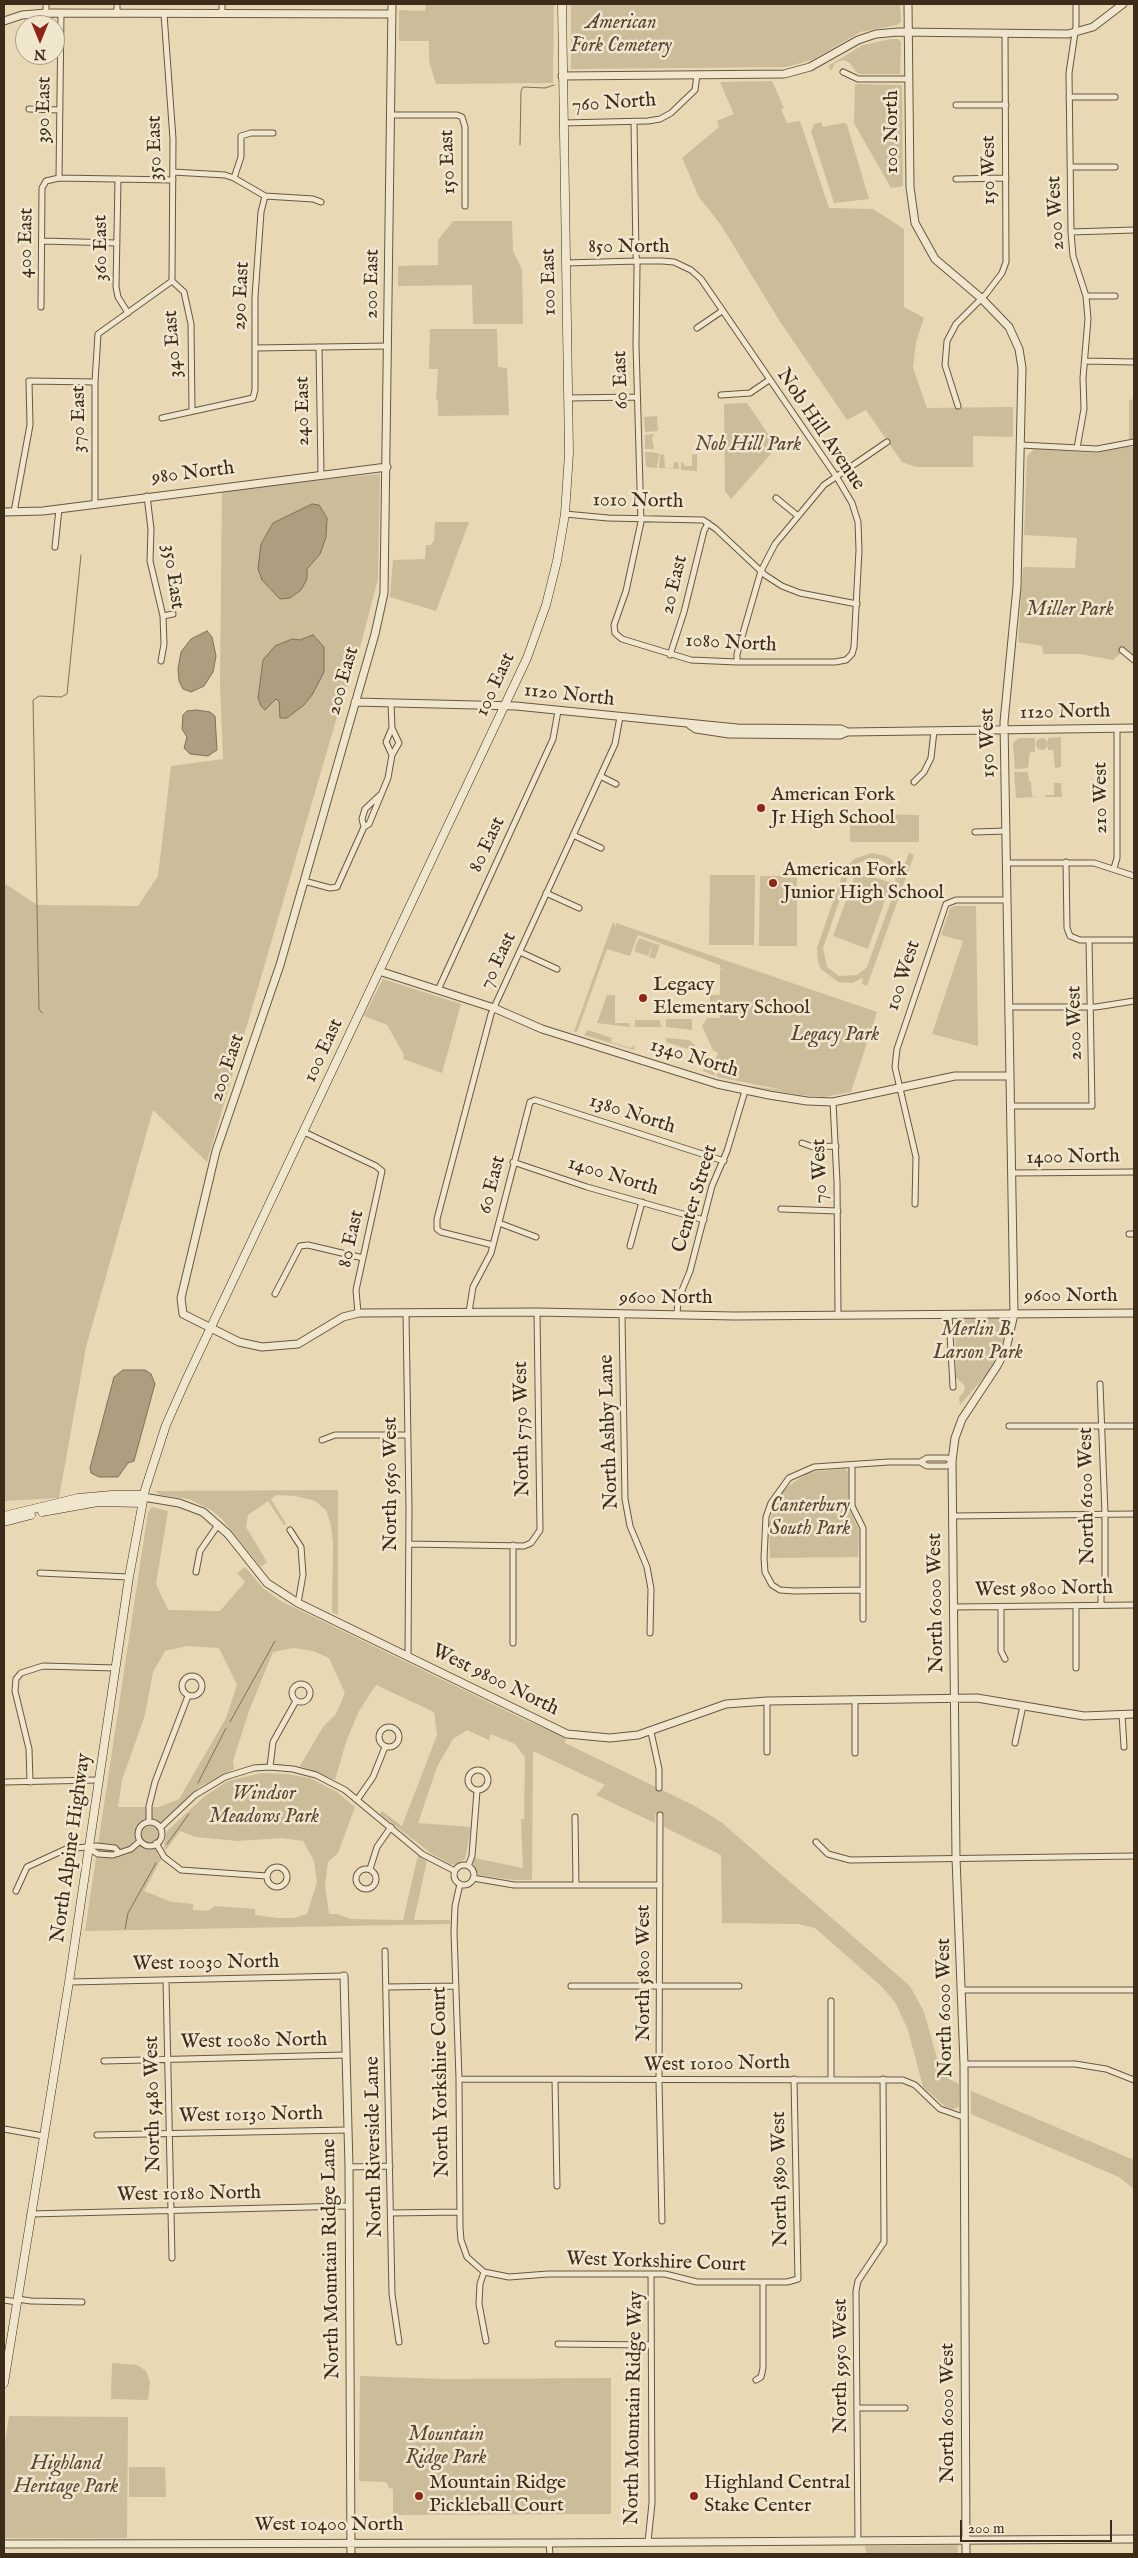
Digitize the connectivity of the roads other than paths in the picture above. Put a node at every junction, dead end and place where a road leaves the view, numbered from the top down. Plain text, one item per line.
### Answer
1 (46, 4) edge
2 (117, 4) edge
3 (222, 4) edge
4 (392, 4) edge
5 (562, 4) edge
6 (908, 4) edge
7 (1076, 4) edge
8 (1123, 4) edge
9 (46, 13) junction
10 (61, 13) junction
11 (117, 14) junction
12 (164, 14) junction
13 (222, 14) junction
14 (392, 14) junction
15 (4, 21) edge
16 (908, 32) junction
17 (1006, 33) junction
18 (1074, 33) junction
19 (843, 72) dead end
20 (697, 75) junction
21 (562, 76) junction
22 (909, 79) junction
23 (1116, 96) dead end
24 (1069, 97) junction
25 (956, 105) dead end
26 (1006, 105) junction
27 (29, 109) dead end
28 (60, 110) junction
29 (391, 115) junction
30 (634, 122) junction
31 (563, 123) junction
32 (273, 133) dead end
33 (1070, 167) junction
34 (1115, 167) dead end
35 (173, 172) junction
36 (59, 178) junction
37 (234, 178) junction
38 (1006, 178) junction
39 (118, 179) junction
40 (956, 179) dead end
41 (173, 180) junction
42 (265, 196) junction
43 (321, 202) dead end
44 (465, 206) dead end
45 (1134, 230) edge
46 (1071, 232) junction
47 (42, 241) junction
48 (117, 243) junction
49 (637, 262) junction
50 (566, 263) junction
51 (691, 270) joint
52 (172, 281) junction
53 (1086, 296) junction
54 (1115, 296) dead end
55 (981, 298) junction
56 (41, 307) dead end
57 (722, 311) junction
58 (128, 313) junction
59 (697, 328) dead end
60 (388, 346) junction
61 (319, 347) junction
62 (255, 348) junction
63 (1085, 361) junction
64 (1134, 362) edge
65 (769, 380) junction
66 (95, 382) junction
67 (721, 395) dead end
68 (637, 397) junction
69 (568, 398) junction
70 (958, 406) dead end
71 (192, 410) junction
72 (162, 418) dead end
73 (887, 442) dead end
74 (1134, 442) edge
75 (1021, 445) junction
76 (1077, 448) junction
77 (387, 467) junction
78 (321, 474) junction
79 (836, 476) junction
80 (147, 496) junction
81 (776, 498) dead end
82 (95, 504) junction
83 (60, 509) junction
84 (4, 512) edge
85 (14, 512) junction
86 (566, 514) junction
87 (798, 516) junction
88 (641, 518) junction
89 (708, 523) junction
90 (55, 546) dead end
91 (761, 571) junction
92 (857, 604) junction
93 (173, 614) dead end
94 (163, 616) junction
95 (615, 633) joint
96 (1122, 650) dead end
97 (670, 655) junction
98 (849, 657) joint
99 (1134, 660) edge
100 (161, 661) dead end
101 (737, 662) junction
102 (355, 702) junction
103 (392, 703) junction
104 (504, 706) junction
105 (558, 711) junction
106 (620, 717) junction
107 (392, 728) junction
108 (1117, 728) junction
109 (1134, 728) edge
110 (1005, 730) junction
111 (934, 731) junction
112 (392, 755) junction
113 (600, 776) junction
114 (914, 782) dead end
115 (616, 784) dead end
116 (381, 794) junction
117 (364, 827) junction
118 (1006, 831) junction
119 (975, 832) dead end
120 (573, 835) junction
121 (600, 848) dead end
122 (1066, 862) junction
123 (1006, 863) junction
124 (1114, 868) junction
125 (1134, 876) edge
126 (304, 881) junction
127 (546, 893) junction
128 (1007, 900) junction
129 (579, 908) dead end
130 (1089, 940) junction
131 (1134, 940) edge
132 (520, 952) junction
133 (557, 969) dead end
134 (379, 971) junction
135 (438, 990) junction
136 (1134, 1001) edge
137 (494, 1008) junction
138 (1009, 1008) junction
139 (1090, 1008) junction
140 (1009, 1076) junction
141 (900, 1087) junction
142 (745, 1091) junction
143 (530, 1102) joint
144 (833, 1102) junction
145 (1011, 1106) junction
146 (304, 1132) junction
147 (802, 1143) dead end
148 (836, 1146) junction
149 (724, 1160) junction
150 (513, 1162) junction
151 (1134, 1172) edge
152 (1012, 1173) junction
153 (642, 1202) junction
154 (915, 1204) dead end
155 (782, 1209) dead end
156 (838, 1211) junction
157 (704, 1220) junction
158 (499, 1223) junction
159 (536, 1237) dead end
160 (493, 1245) junction
161 (630, 1246) dead end
162 (363, 1258) junction
163 (276, 1294) dead end
164 (468, 1312) junction
165 (537, 1312) junction
166 (358, 1313) junction
167 (406, 1313) junction
168 (677, 1314) junction
169 (1014, 1314) junction
170 (1134, 1314) edge
171 (622, 1315) junction
172 (838, 1315) junction
173 (949, 1315) junction
174 (211, 1326) junction
175 (1100, 1384) dead end
176 (952, 1387) dead end
177 (1009, 1426) dead end
178 (1101, 1426) junction
179 (1134, 1426) edge
180 (407, 1434) junction
181 (322, 1440) dead end
182 (952, 1462) junction
183 (852, 1465) junction
184 (143, 1498) junction
185 (1105, 1514) junction
186 (1134, 1514) edge
187 (4, 1516) edge
188 (953, 1516) junction
189 (4, 1522) edge
190 (218, 1525) junction
191 (290, 1530) dead end
192 (409, 1544) junction
193 (513, 1546) junction
194 (196, 1572) dead end
195 (40, 1574) dead end
196 (129, 1577) junction
197 (863, 1590) junction
198 (298, 1603) junction
199 (1101, 1605) junction
200 (1076, 1606) junction
201 (1134, 1606) edge
202 (954, 1607) junction
203 (1001, 1607) junction
204 (863, 1619) dead end
205 (650, 1633) dead end
206 (514, 1643) dead end
207 (408, 1656) junction
208 (1005, 1659) dead end
209 (115, 1668) junction
210 (1076, 1668) dead end
211 (188, 1696) dead end
212 (954, 1698) junction
213 (855, 1700) junction
214 (296, 1701) dead end
215 (767, 1701) junction
216 (1023, 1706) junction
217 (1122, 1714) junction
218 (1134, 1714) edge
219 (651, 1732) junction
220 (1015, 1744) dead end
221 (385, 1747) junction
222 (1124, 1748) dead end
223 (767, 1752) dead end
224 (855, 1753) dead end
225 (270, 1767) junction
226 (97, 1780) junction
227 (4, 1782) edge
228 (30, 1782) junction
229 (659, 1788) dead end
230 (478, 1790) junction
231 (356, 1800) junction
232 (660, 1815) dead end
233 (575, 1817) dead end
234 (150, 1822) junction
235 (391, 1827) junction
236 (160, 1828) junction
237 (140, 1841) junction
238 (816, 1842) dead end
239 (156, 1843) junction
240 (88, 1848) junction
241 (1134, 1856) edge
242 (956, 1858) junction
243 (468, 1866) junction
244 (370, 1869) junction
245 (455, 1871) junction
246 (267, 1876) junction
247 (473, 1878) junction
248 (460, 1884) junction
249 (576, 1885) junction
250 (660, 1885) junction
251 (16, 1891) dead end
252 (385, 1951) dead end
253 (344, 1976) joint
254 (166, 1980) junction
255 (69, 1982) junction
256 (456, 1986) junction
257 (571, 1986) dead end
258 (661, 1986) junction
259 (739, 1986) dead end
260 (387, 1987) junction
261 (963, 1990) junction
262 (1134, 1990) edge
263 (831, 2001) dead end
264 (345, 2055) junction
265 (168, 2059) junction
266 (104, 2061) dead end
267 (964, 2064) junction
268 (459, 2079) junction
269 (794, 2079) junction
270 (831, 2079) junction
271 (883, 2079) junction
272 (555, 2080) junction
273 (1134, 2080) edge
274 (659, 2081) junction
275 (963, 2117) junction
276 (4, 2129) edge
277 (347, 2130) junction
278 (169, 2132) junction
279 (97, 2135) dead end
280 (43, 2136) junction
281 (390, 2166) junction
282 (349, 2167) junction
283 (557, 2186) dead end
284 (349, 2206) junction
285 (171, 2210) junction
286 (459, 2212) junction
287 (391, 2213) junction
288 (30, 2214) junction
289 (662, 2221) dead end
290 (172, 2258) dead end
291 (484, 2272) junction
292 (651, 2274) junction
293 (798, 2279) joint
294 (763, 2282) junction
295 (4, 2300) edge
296 (17, 2300) junction
297 (82, 2302) dead end
298 (486, 2341) dead end
299 (399, 2342) dead end
300 (558, 2344) dead end
301 (651, 2344) junction
302 (756, 2380) dead end
303 (4, 2383) edge
304 (858, 2408) junction
305 (905, 2408) dead end
306 (1134, 2539) edge
307 (966, 2540) junction
308 (858, 2541) junction
309 (350, 2542) junction
310 (648, 2542) junction
311 (4, 2544) edge
312 (549, 2544) junction
313 (350, 2554) edge
314 (550, 2554) edge
315 (966, 2554) edge

1 - 9 street
2 - 11 street
3 - 13 street
4 - 14 street, 200 East
5 - 21 main road, 100 East
6 - 16 street
7 - 18 street, 200 West
8 - 18 street
9 - 10 street
9 - 15 street
10 - 11 street
10 - 28 street, 390 East
11 - 12 street
12 - 13 street
12 - 35 street, 350 East
13 - 14 street
14 - 29 street, 200 East
16 - 17 street
16 - 20 street
16 - 22 street, 100 North
17 - 18 street
17 - 26 street, 150 West
18 - 24 street, 200 West
19 - 22 street
20 - 21 street
20 - 30 street, 760 North
21 - 31 main road, 100 East
22 - 55 street, 100 North
23 - 24 street
24 - 33 street, 200 West
25 - 26 street
26 - 38 street, 150 West
27 - 28 street
28 - 36 street, 390 East
29 - 44 street, 150 East
29 - 60 street, 200 East
30 - 31 street, 760 North
30 - 49 street, 60 East
31 - 50 main road, 100 East
32 - 37 street
33 - 34 street
33 - 46 street, 200 West
35 - 37 street
35 - 41 street, 350 East
36 - 39 street
36 - 47 street, 400 East
37 - 42 street
38 - 40 street
38 - 55 street, 150 West
39 - 41 street
39 - 48 street, 360 East
41 - 52 street, 350 East
42 - 43 street
42 - 62 street, 290 East
45 - 46 street
46 - 53 street, 200 West
47 - 48 street
47 - 56 street, 400 East
48 - 58 street, 360 East
49 - 50 street, 850 North
49 - 51 street, 850 North
49 - 68 street, 60 East
50 - 69 main road, 100 East
51 - 57 street, Nob Hill Avenue
52 - 58 street
52 - 71 street, 340 East
53 - 54 street
53 - 63 street, 200 West
55 - 70 street, 150 West
55 - 75 street, 150 West
57 - 59 street
57 - 65 street, Nob Hill Avenue
58 - 66 street, 370 East
60 - 61 street
60 - 77 street, 200 East
61 - 62 street
61 - 78 street, 240 East
62 - 71 street, 290 East
63 - 64 street
63 - 76 street, 200 West
65 - 67 street
65 - 79 street, Nob Hill Avenue
66 - 82 street, 370 East
66 - 85 street
68 - 69 street
68 - 88 street, 60 East
69 - 86 main road, 100 East
71 - 72 street
73 - 79 street
74 - 76 street
75 - 76 street
75 - 110 street, 150 West
77 - 78 street, 980 North
77 - 102 street, 200 East
78 - 80 street, 980 North
79 - 87 street
79 - 92 street, Nob Hill Avenue
80 - 82 street, 980 North
80 - 94 street, 350 East
81 - 87 street
82 - 83 street, 980 North
83 - 85 street, 980 North
83 - 90 street
84 - 85 street, 980 North
86 - 88 street, 1010 North
86 - 104 main road, 100 East
87 - 91 street
88 - 89 street, 1010 North
88 - 95 street, 60 East
89 - 91 street
89 - 97 street, 20 East
91 - 92 street
91 - 101 street
92 - 98 street, Nob Hill Avenue
93 - 94 street
94 - 100 street, 350 East
95 - 97 street, 1080 North
96 - 99 street
97 - 101 street, 1080 North
98 - 101 street, 1080 North
102 - 103 street, 1120 North
102 - 126 street, 200 East
103 - 104 street, 1120 North
103 - 107 street
104 - 105 street, 1120 North
104 - 134 main road, 100 East
105 - 106 street, 1120 North
105 - 135 street, 80 East
106 - 111 street, 1120 North
106 - 113 street, 70 East
107 - 112 street
107 - 112 street
108 - 109 street, 1120 North
108 - 110 street, 1120 North
108 - 124 street, 210 West
110 - 111 street, 1120 North
110 - 118 street, 150 West
111 - 114 street
112 - 116 street
113 - 115 street
113 - 120 street, 70 East
116 - 117 street
116 - 117 street
117 - 126 street
118 - 119 street
118 - 123 street, 150 West
120 - 121 street
120 - 127 street, 70 East
122 - 123 street
122 - 124 street
122 - 130 street
123 - 128 street, 150 West
124 - 125 street
126 - 174 street, 200 East
127 - 129 street
127 - 132 street, 70 East
128 - 138 street, 150 West
128 - 141 street, 100 West
130 - 131 street
130 - 139 street, 200 West
132 - 133 street
132 - 137 street, 70 East
134 - 135 street, 1340 North
134 - 146 main road, 100 East
135 - 137 street, 1340 North
136 - 139 street
137 - 142 street, 1340 North
137 - 160 street, 70 East
138 - 139 street
138 - 140 street, 150 West
139 - 145 street, 200 West
140 - 141 street, 1340 North
140 - 145 street, 150 West
141 - 144 street, 1340 North
141 - 154 street, 100 West
142 - 144 street, 1340 North
142 - 149 street, Center Street
143 - 149 street, 1380 North
143 - 150 street, 60 East
144 - 148 street, 70 West
145 - 152 street, 150 West
146 - 162 street, 80 East
146 - 174 main road, 100 East
147 - 148 street
148 - 156 street, 70 West
149 - 157 street, Center Street
150 - 153 street, 1400 North
150 - 158 street, 60 East
151 - 152 street, 1400 North
152 - 169 street, 150 West
153 - 157 street, 1400 North
153 - 161 street
155 - 156 street
156 - 172 street, 70 West
157 - 168 street, Center Street
158 - 159 street
158 - 160 street, 60 East
160 - 164 street, 60 East
162 - 163 street
162 - 166 street, 80 East
164 - 165 street, 9600 North
164 - 167 street, 9600 North
165 - 171 street, 9600 North
165 - 193 street, North 5750 West
166 - 167 street, 9600 North
166 - 174 street, 9600 North
167 - 180 street, North 5650 West
168 - 171 street, 9600 North
168 - 172 street, 9600 North
169 - 170 street, 9600 North
169 - 173 street, 9600 North
169 - 182 street, North 6000 West
171 - 205 street, North Ashby Lane
172 - 173 street, 9600 North
173 - 176 street
174 - 184 main road, North Alpine Highway
175 - 178 street, North 6100 West
177 - 178 street
178 - 179 street
178 - 185 street, North 6100 West
180 - 181 street
180 - 192 street, North 5650 West
182 - 183 street
182 - 188 street, North 6000 West
183 - 197 street
183 - 197 street
184 - 187 main road
184 - 189 main road
184 - 190 street, West 9800 North
184 - 196 main road, North Alpine Highway
185 - 186 street
185 - 188 street
185 - 199 street, North 6100 West
188 - 202 street, North 6000 West
190 - 194 street
190 - 198 street, West 9800 North
191 - 198 street
192 - 193 street
192 - 207 street, North 5650 West
193 - 206 street
195 - 196 street
196 - 209 main road, North Alpine Highway
197 - 204 street
198 - 207 street, West 9800 North
199 - 200 street, West 9800 North
199 - 201 street, West 9800 North
200 - 203 street, West 9800 North
200 - 210 street
202 - 203 street, West 9800 North
202 - 212 street, North 6000 West
203 - 208 street
207 - 219 street, West 9800 North
209 - 226 main road, North Alpine Highway
209 - 228 street
211 - 234 street
212 - 213 street
212 - 216 street
212 - 242 street, North 6000 West
213 - 215 street
213 - 224 street
214 - 225 street
215 - 219 street
215 - 223 street
216 - 217 street
216 - 220 street
217 - 218 street
217 - 222 street
219 - 229 street
221 - 221 street
221 - 231 street
225 - 231 street
225 - 236 street
226 - 228 street
226 - 240 main road, North Alpine Highway
227 - 228 street
230 - 230 street
230 - 243 street
231 - 235 street
232 - 250 street, North 5800 West
233 - 249 street
234 - 236 street
234 - 237 street
235 - 244 street
235 - 245 street
236 - 239 street
237 - 239 street
237 - 240 street
238 - 242 street
239 - 246 street
240 - 251 street
240 - 255 main road, North Alpine Highway
241 - 242 street
242 - 261 street, North 6000 West
243 - 245 street
243 - 247 street
244 - 244 street
245 - 248 street
246 - 246 street
247 - 248 street
247 - 249 street
248 - 256 street, North Yorkshire Court
249 - 250 street
250 - 258 street, North 5800 West
252 - 260 street, North Riverside Lane
253 - 254 street, West 10030 North
253 - 264 street, North Mountain Ridge Lane
254 - 255 street, West 10030 North
254 - 265 street, North 5480 West
255 - 280 main road, North Alpine Highway
256 - 260 street
256 - 268 street, North Yorkshire Court
257 - 258 street
258 - 259 street
258 - 274 street, North 5800 West
260 - 281 street, North Riverside Lane
261 - 262 street
261 - 267 street, North 6000 West
263 - 270 street
264 - 265 street, West 10080 North
264 - 277 street, North Mountain Ridge Lane
265 - 266 street, West 10080 North
265 - 278 street, North 5480 West
267 - 273 street
267 - 275 street, North 6000 West
268 - 272 street, West 10100 North
268 - 286 street, North Yorkshire Court
269 - 270 street, West 10100 North
269 - 274 street, West 10100 North
269 - 293 street, North 5890 West
270 - 271 street, West 10100 North
271 - 275 street, West 10100 North
271 - 304 street, North 5950 West
272 - 274 street, West 10100 North
272 - 283 street
274 - 289 street, North 5800 West
275 - 307 street, North 6000 West
276 - 280 street
277 - 278 street, West 10130 North
277 - 282 street, North Mountain Ridge Lane
278 - 279 street, West 10130 North
278 - 285 street, North 5480 West
280 - 288 main road, North Alpine Highway
281 - 282 street
281 - 287 street, North Riverside Lane
282 - 284 street, North Mountain Ridge Lane
284 - 285 street, West 10180 North
284 - 309 street, North Mountain Ridge Lane
285 - 288 street, West 10180 North
285 - 290 street, North 5480 West
286 - 287 street
286 - 291 street, North Yorkshire Court
287 - 299 street, North Riverside Lane
288 - 296 main road, North Alpine Highway
291 - 292 street, West Yorkshire Court
291 - 298 street
292 - 294 street, West Yorkshire Court
292 - 301 street, North Mountain Ridge Way
293 - 294 street, West Yorkshire Court
294 - 302 street
295 - 296 street
296 - 297 street
296 - 303 main road, North Alpine Highway
300 - 301 street
301 - 310 street, North Mountain Ridge Way
304 - 305 street
304 - 308 street, North 5950 West
306 - 307 street, West 10400 North
307 - 308 street, West 10400 North
307 - 315 street, North 6000 West
308 - 310 street, West 10400 North
309 - 311 street, West 10400 North
309 - 312 street, West 10400 North
309 - 313 street, North Mountain Ridge Lane
310 - 312 street, West 10400 North
312 - 314 street

